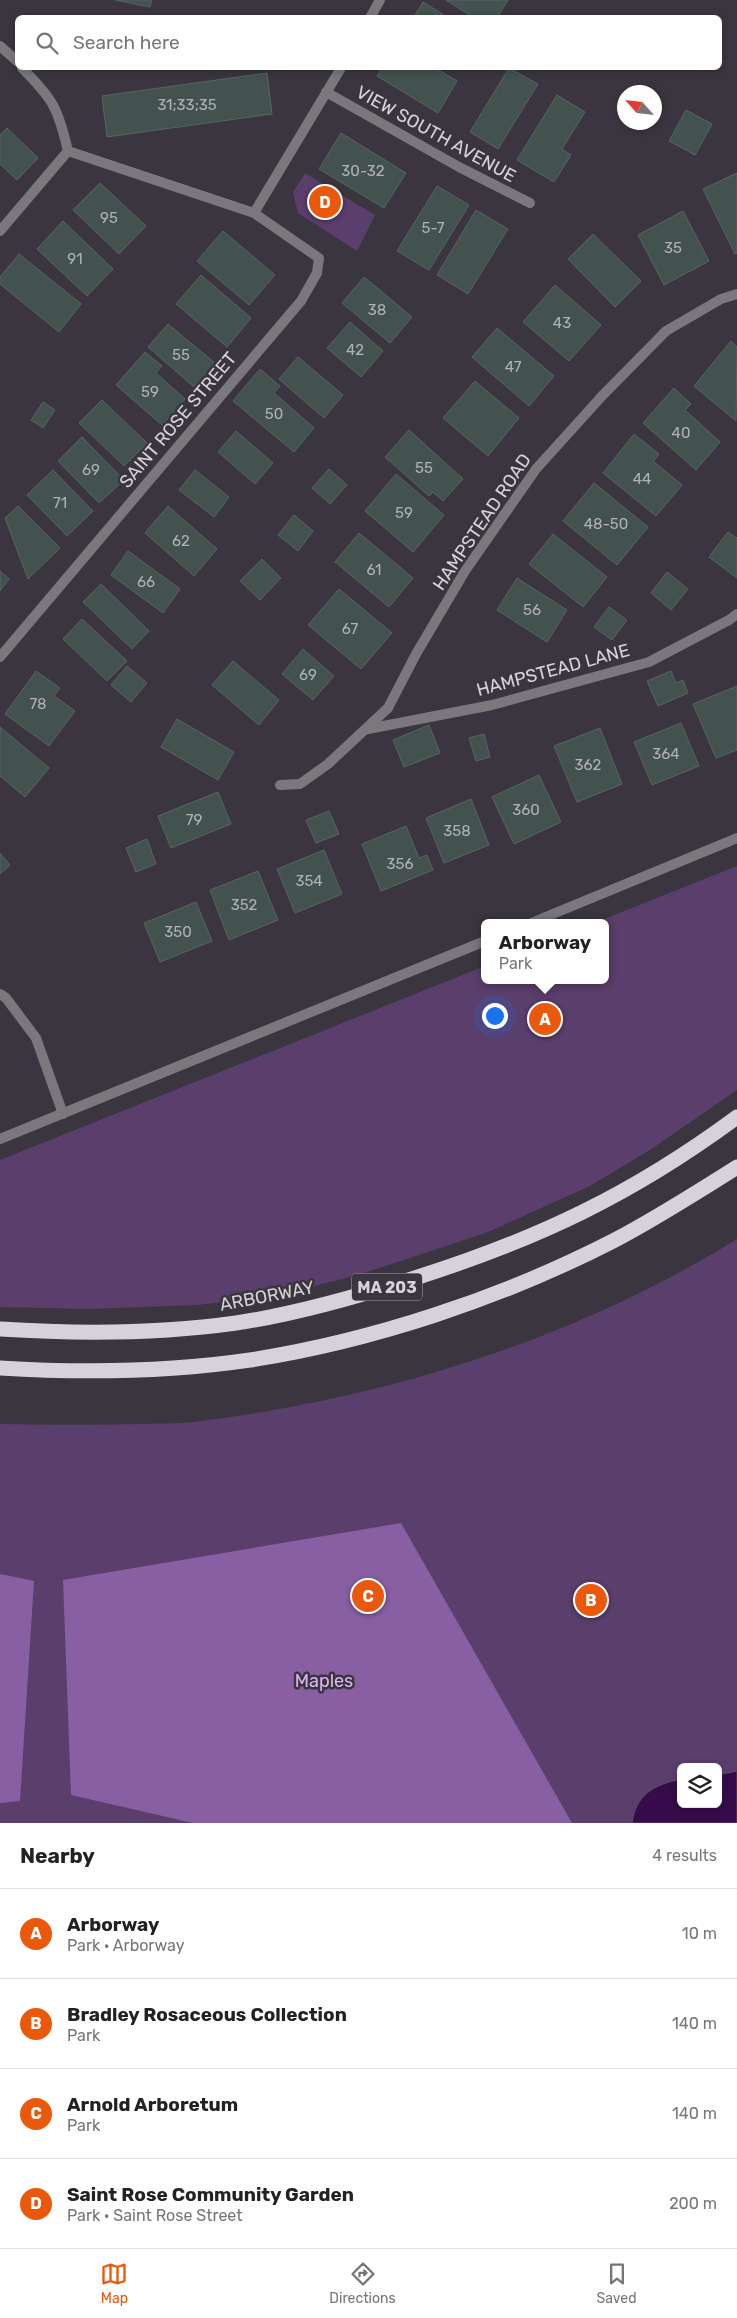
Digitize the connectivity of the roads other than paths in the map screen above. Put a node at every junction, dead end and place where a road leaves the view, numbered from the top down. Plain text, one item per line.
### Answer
1 (380, 0) edge
2 (372, 15) edge
3 (0, 46) edge
4 (15, 59) edge
5 (24, 70) edge
6 (339, 70) edge
7 (326, 92) junction
8 (68, 151) junction
9 (530, 203) dead end
10 (254, 213) junction
11 (0, 231) edge
12 (737, 294) edge
13 (737, 614) edge
14 (0, 657) edge
15 (367, 729) junction
16 (280, 785) dead end
17 (737, 838) edge
18 (541, 919) edge
19 (481, 943) edge
20 (0, 994) edge
21 (63, 1114) junction
22 (737, 1116) edge
23 (0, 1139) edge
24 (737, 1167) edge
25 (0, 1329) edge
26 (0, 1368) edge

1 - 2 street
3 - 4 street
5 - 8 street
6 - 7 street
7 - 9 street, VIEW SOUTH AVENUE
7 - 10 street
8 - 10 street, SAINT ROSE STREET
8 - 11 street
10 - 14 street, SAINT ROSE STREET
12 - 15 street, HAMPSTEAD ROAD
13 - 15 street, HAMPSTEAD LANE
15 - 16 street, HAMPSTEAD ROAD
17 - 18 street
19 - 21 street
20 - 21 street
21 - 23 street
22 - 25 highway, ARBORWAY / MA 203
24 - 26 highway, MA 203

